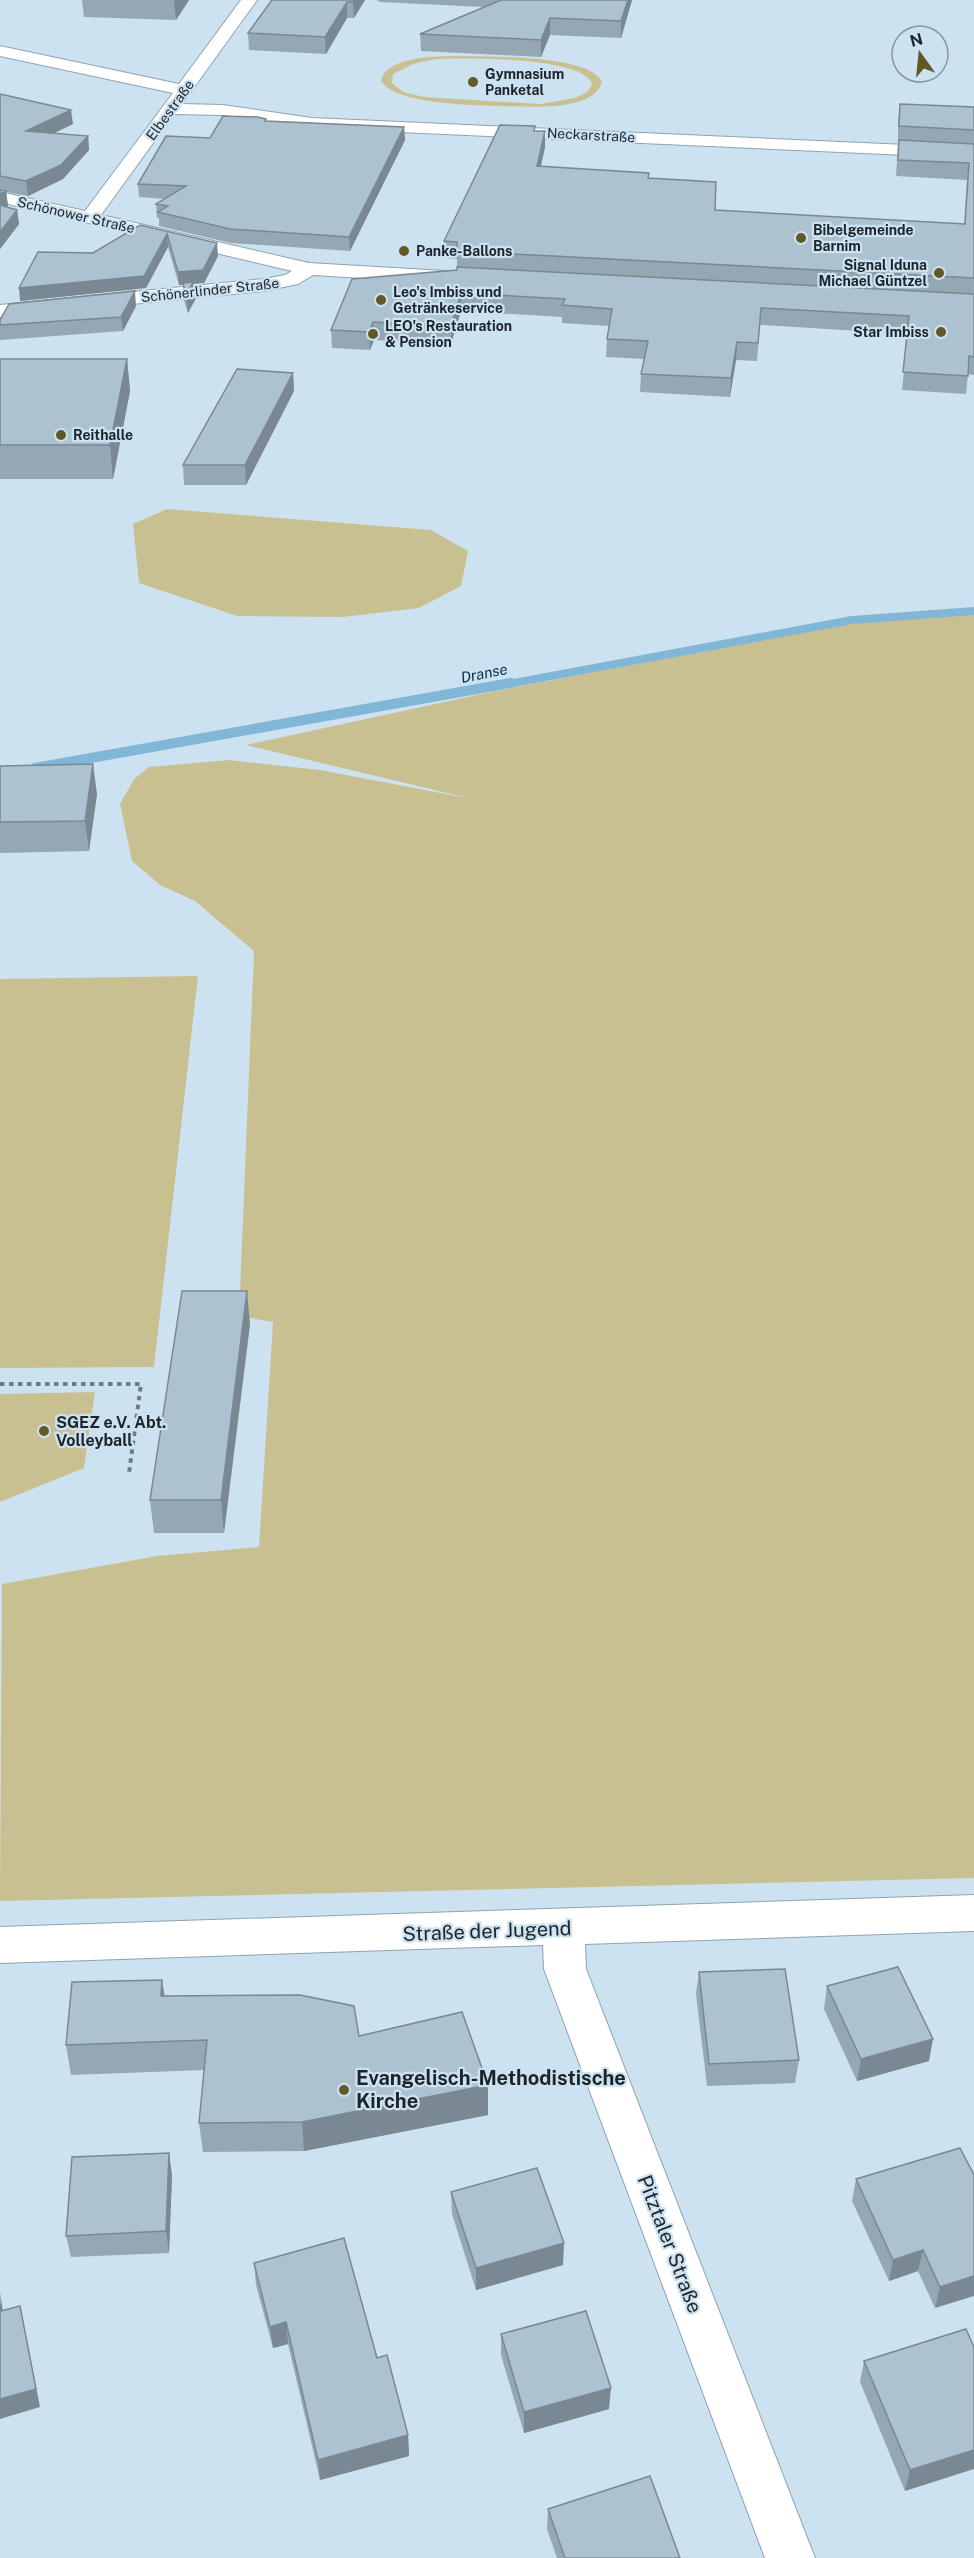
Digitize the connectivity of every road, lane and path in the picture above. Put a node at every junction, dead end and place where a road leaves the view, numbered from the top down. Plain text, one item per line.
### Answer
1 (249, 0) edge
2 (0, 51) edge
3 (184, 90) junction
4 (172, 109) junction
5 (974, 153) edge
6 (0, 197) edge
7 (90, 218) junction
8 (309, 269) junction
9 (460, 278) edge
10 (0, 311) edge
11 (0, 1384) edge
12 (129, 1473) dead end
13 (974, 1912) edge
14 (563, 1928) junction
15 (0, 1945) edge
16 (790, 2558) edge

1 - 3 street, Elbestraße
2 - 3 street
3 - 4 street, Elbestraße
4 - 5 street, Neckarstraße
4 - 7 street, Elbestraße
6 - 7 street, Schönower Straße
7 - 8 street, Schönower Straße
8 - 9 street, Schönower Straße
8 - 10 street, Schönerlinder Straße
11 - 12 path
13 - 14 street, Straße der Jugend
14 - 15 street, Straße der Jugend
14 - 16 street, Pitztaler Straße

